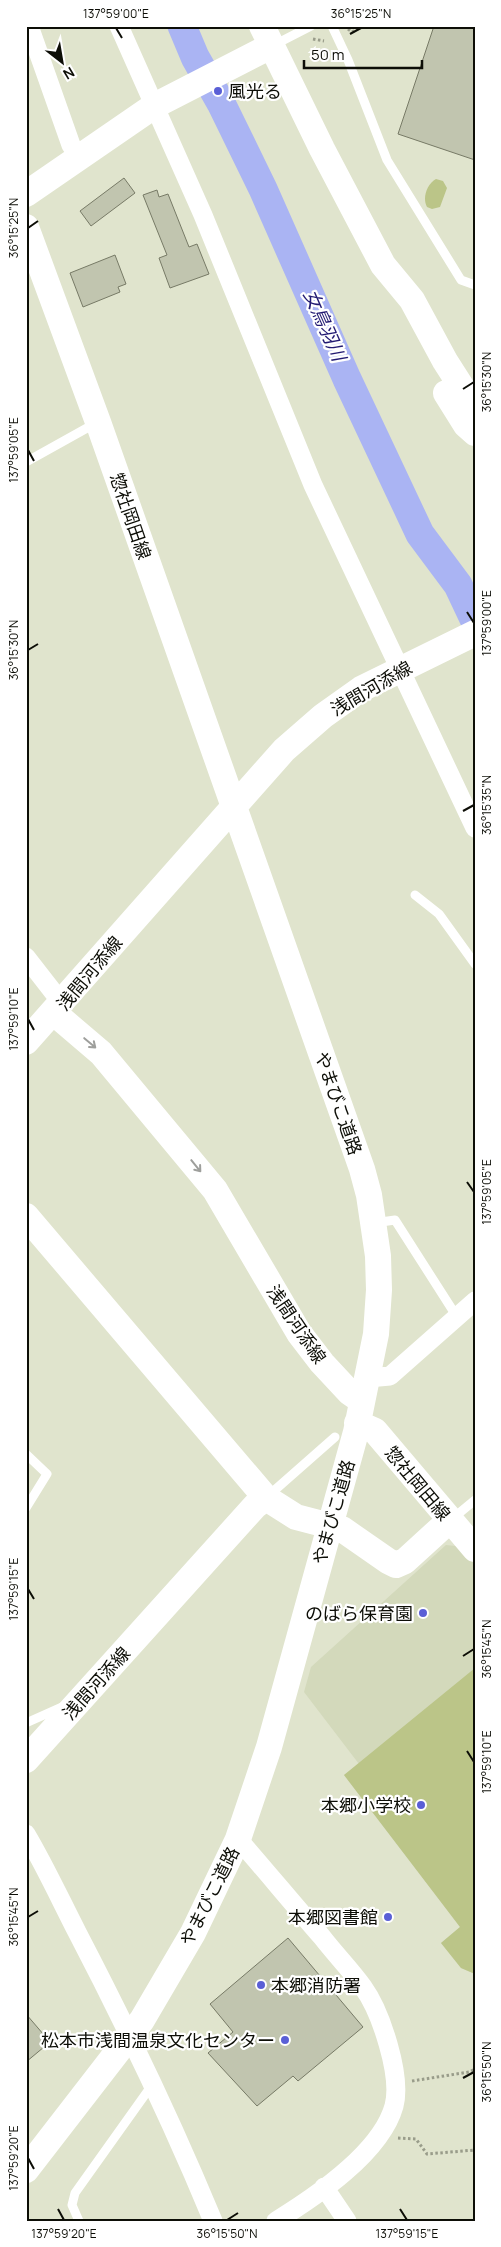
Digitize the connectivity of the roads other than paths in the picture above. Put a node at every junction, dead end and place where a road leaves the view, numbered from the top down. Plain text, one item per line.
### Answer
1 (29, 26) edge
2 (119, 26) edge
3 (311, 26) edge
4 (332, 26) edge
5 (265, 41) edge
6 (158, 104) junction
7 (79, 157) junction
8 (26, 194) edge
9 (26, 227) edge
10 (384, 265) junction
11 (475, 285) edge
12 (475, 408) edge
13 (98, 422) junction
14 (475, 433) edge
15 (26, 462) edge
16 (475, 633) edge
17 (404, 667) junction
18 (234, 805) junction
19 (475, 828) edge
20 (415, 895) dead end
21 (26, 957) edge
22 (475, 964) edge
23 (57, 1007) junction
24 (26, 1042) edge
25 (26, 1216) edge
26 (374, 1223) junction
27 (475, 1301) edge
28 (457, 1317) junction
29 (362, 1401) junction
30 (335, 1437) dead end
31 (26, 1454) edge
32 (266, 1498) junction
33 (475, 1500) edge
34 (26, 1508) edge
35 (450, 1520) junction
36 (330, 1526) junction
37 (475, 1549) edge
38 (85, 1697) junction
39 (26, 1723) edge
40 (26, 1760) edge
41 (26, 1834) edge
42 (238, 1839) junction
43 (130, 2037) junction
44 (152, 2084) junction
45 (26, 2170) edge
46 (324, 2188) junction
47 (79, 2221) edge
48 (213, 2221) edge
49 (276, 2221) edge
50 (347, 2221) edge

1 - 7 street
2 - 6 street
3 - 5 lane
4 - 11 lane
5 - 6 street
5 - 10 street
6 - 7 street
6 - 17 street
7 - 8 street
9 - 13 street, 惣社岡田線
10 - 12 street
10 - 14 street
13 - 15 lane
13 - 18 street, 惣社岡田線
16 - 17 street, 浅間河添線
17 - 18 street, 浅間河添線
17 - 19 street
18 - 23 street, 浅間河添線
18 - 26 street, やまびこ道路
20 - 22 lane
21 - 23 street
23 - 24 street
23 -> 29 street, 浅間河添線
25 - 32 street
26 - 28 lane
26 - 29 street, やまびこ道路
27 - 28 street
28 - 29 street
29 - 35 street, 惣社岡田線
29 - 36 street, やまびこ道路
30 - 32 lane, 浅間河添線
31 - 34 lane
32 - 36 street
32 - 38 street, 浅間河添線
33 - 35 lane
35 - 36 street
35 - 37 street, 惣社岡田線
36 - 42 street, やまびこ道路
38 - 39 lane
38 - 40 street, 浅間河添線
41 - 43 street
42 - 43 street, やまびこ道路
42 - 46 street
43 - 44 street
43 - 45 street, やまびこ道路
44 - 47 lane
44 - 48 street
46 - 49 street
46 - 50 street

